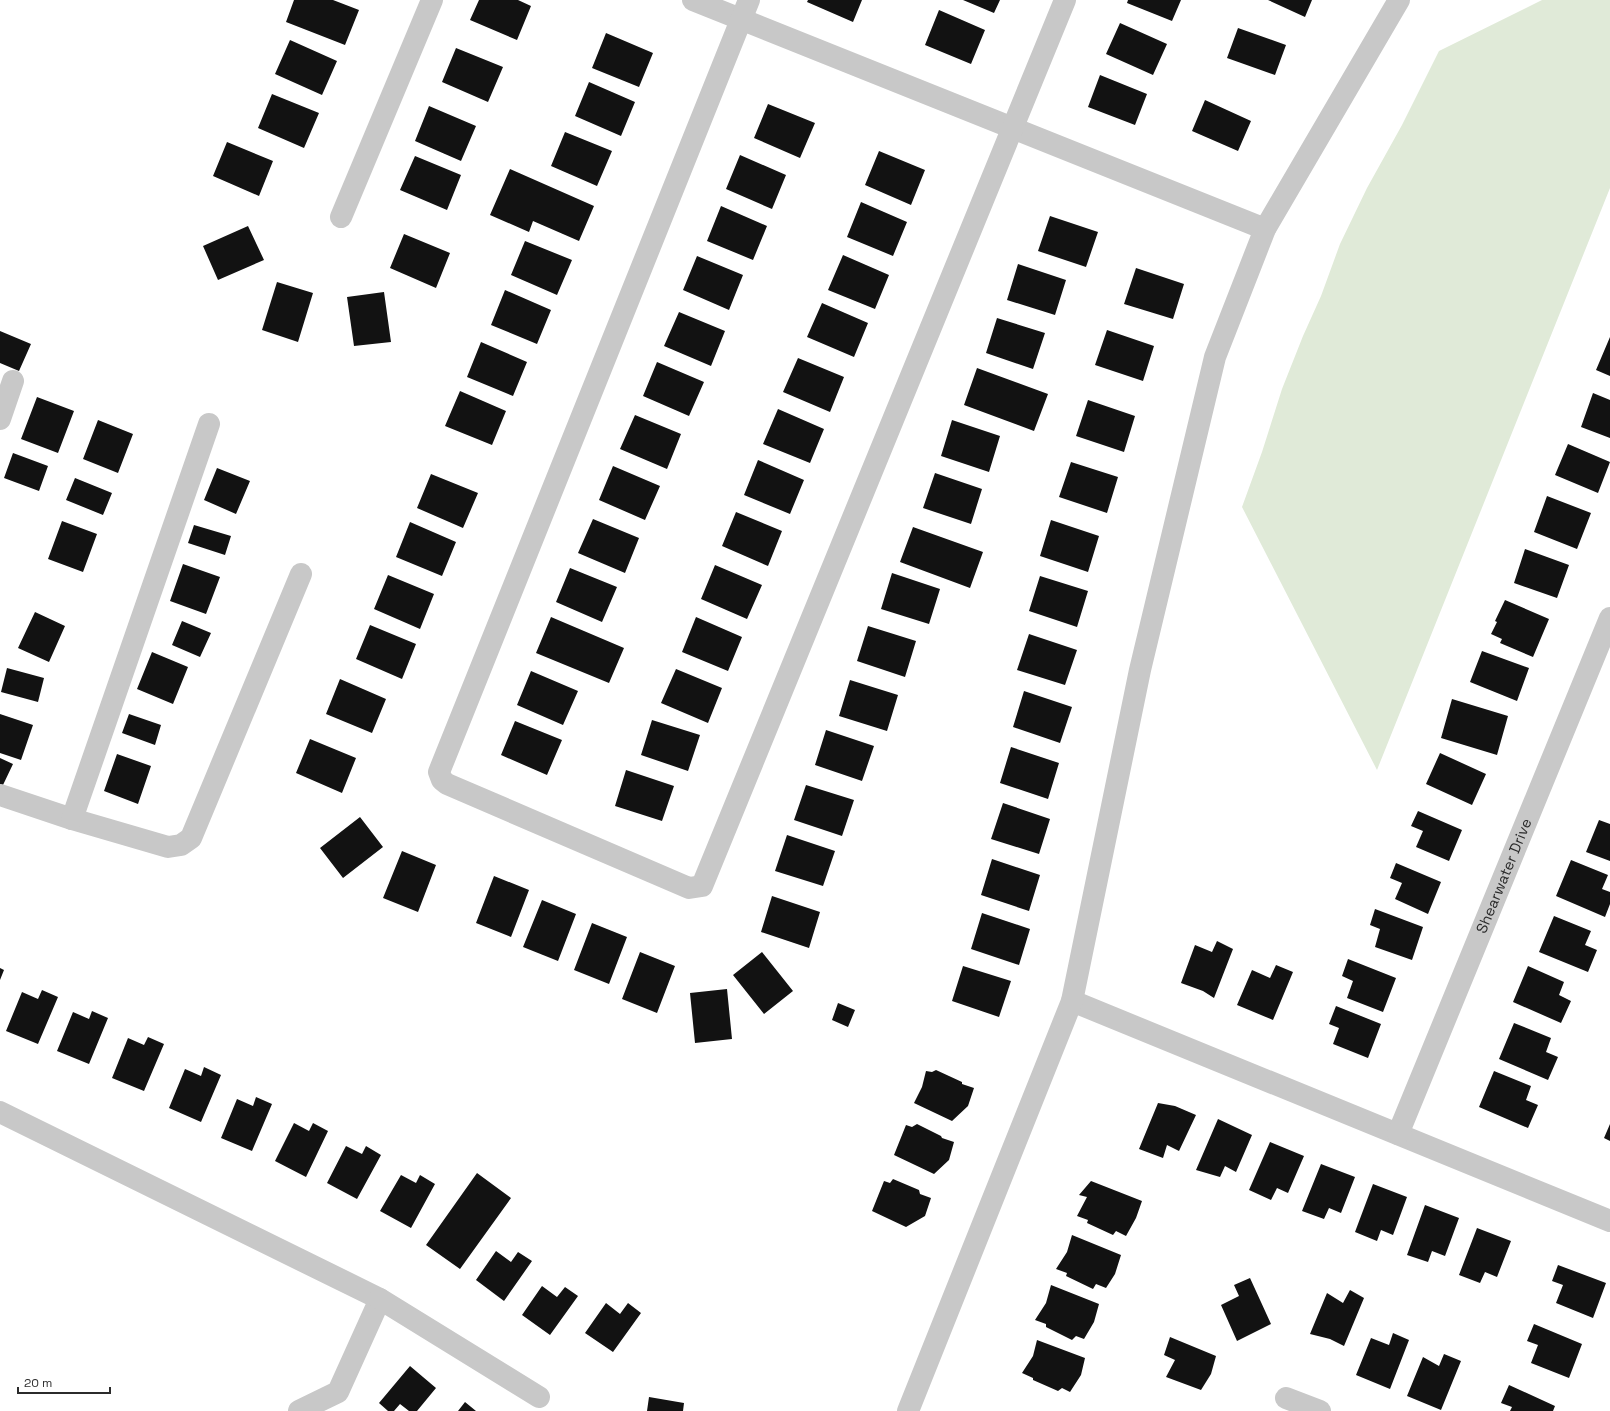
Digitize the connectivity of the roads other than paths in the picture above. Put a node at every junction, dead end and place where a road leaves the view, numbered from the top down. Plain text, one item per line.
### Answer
1 (432, 0) edge
2 (693, 0) edge
3 (1065, 0) edge
4 (1399, 0) edge
5 (746, 10) edge
6 (1012, 128) junction
7 (341, 217) dead end
8 (1265, 229) junction
9 (13, 381) dead end
10 (0, 419) edge
11 (209, 424) dead end
12 (301, 574) dead end
13 (1610, 618) edge
14 (0, 795) edge
15 (72, 819) junction
16 (1072, 1001) junction
17 (0, 1112) edge
18 (1398, 1134) junction
19 (1610, 1221) edge
20 (380, 1299) junction
21 (539, 1397) dead end
22 (1286, 1398) dead end
23 (299, 1411) edge
24 (908, 1411) edge
25 (1320, 1411) edge

1 - 7 street
2 - 5 street
3 - 6 street
4 - 8 street
5 - 6 street
5 - 6 street
6 - 8 street
8 - 16 street
9 - 10 street
11 - 15 street
12 - 15 street
13 - 18 street, Shearwater Drive
14 - 15 street
16 - 18 street
16 - 24 street
17 - 20 street
18 - 19 street
20 - 21 street
20 - 23 street
22 - 25 street

